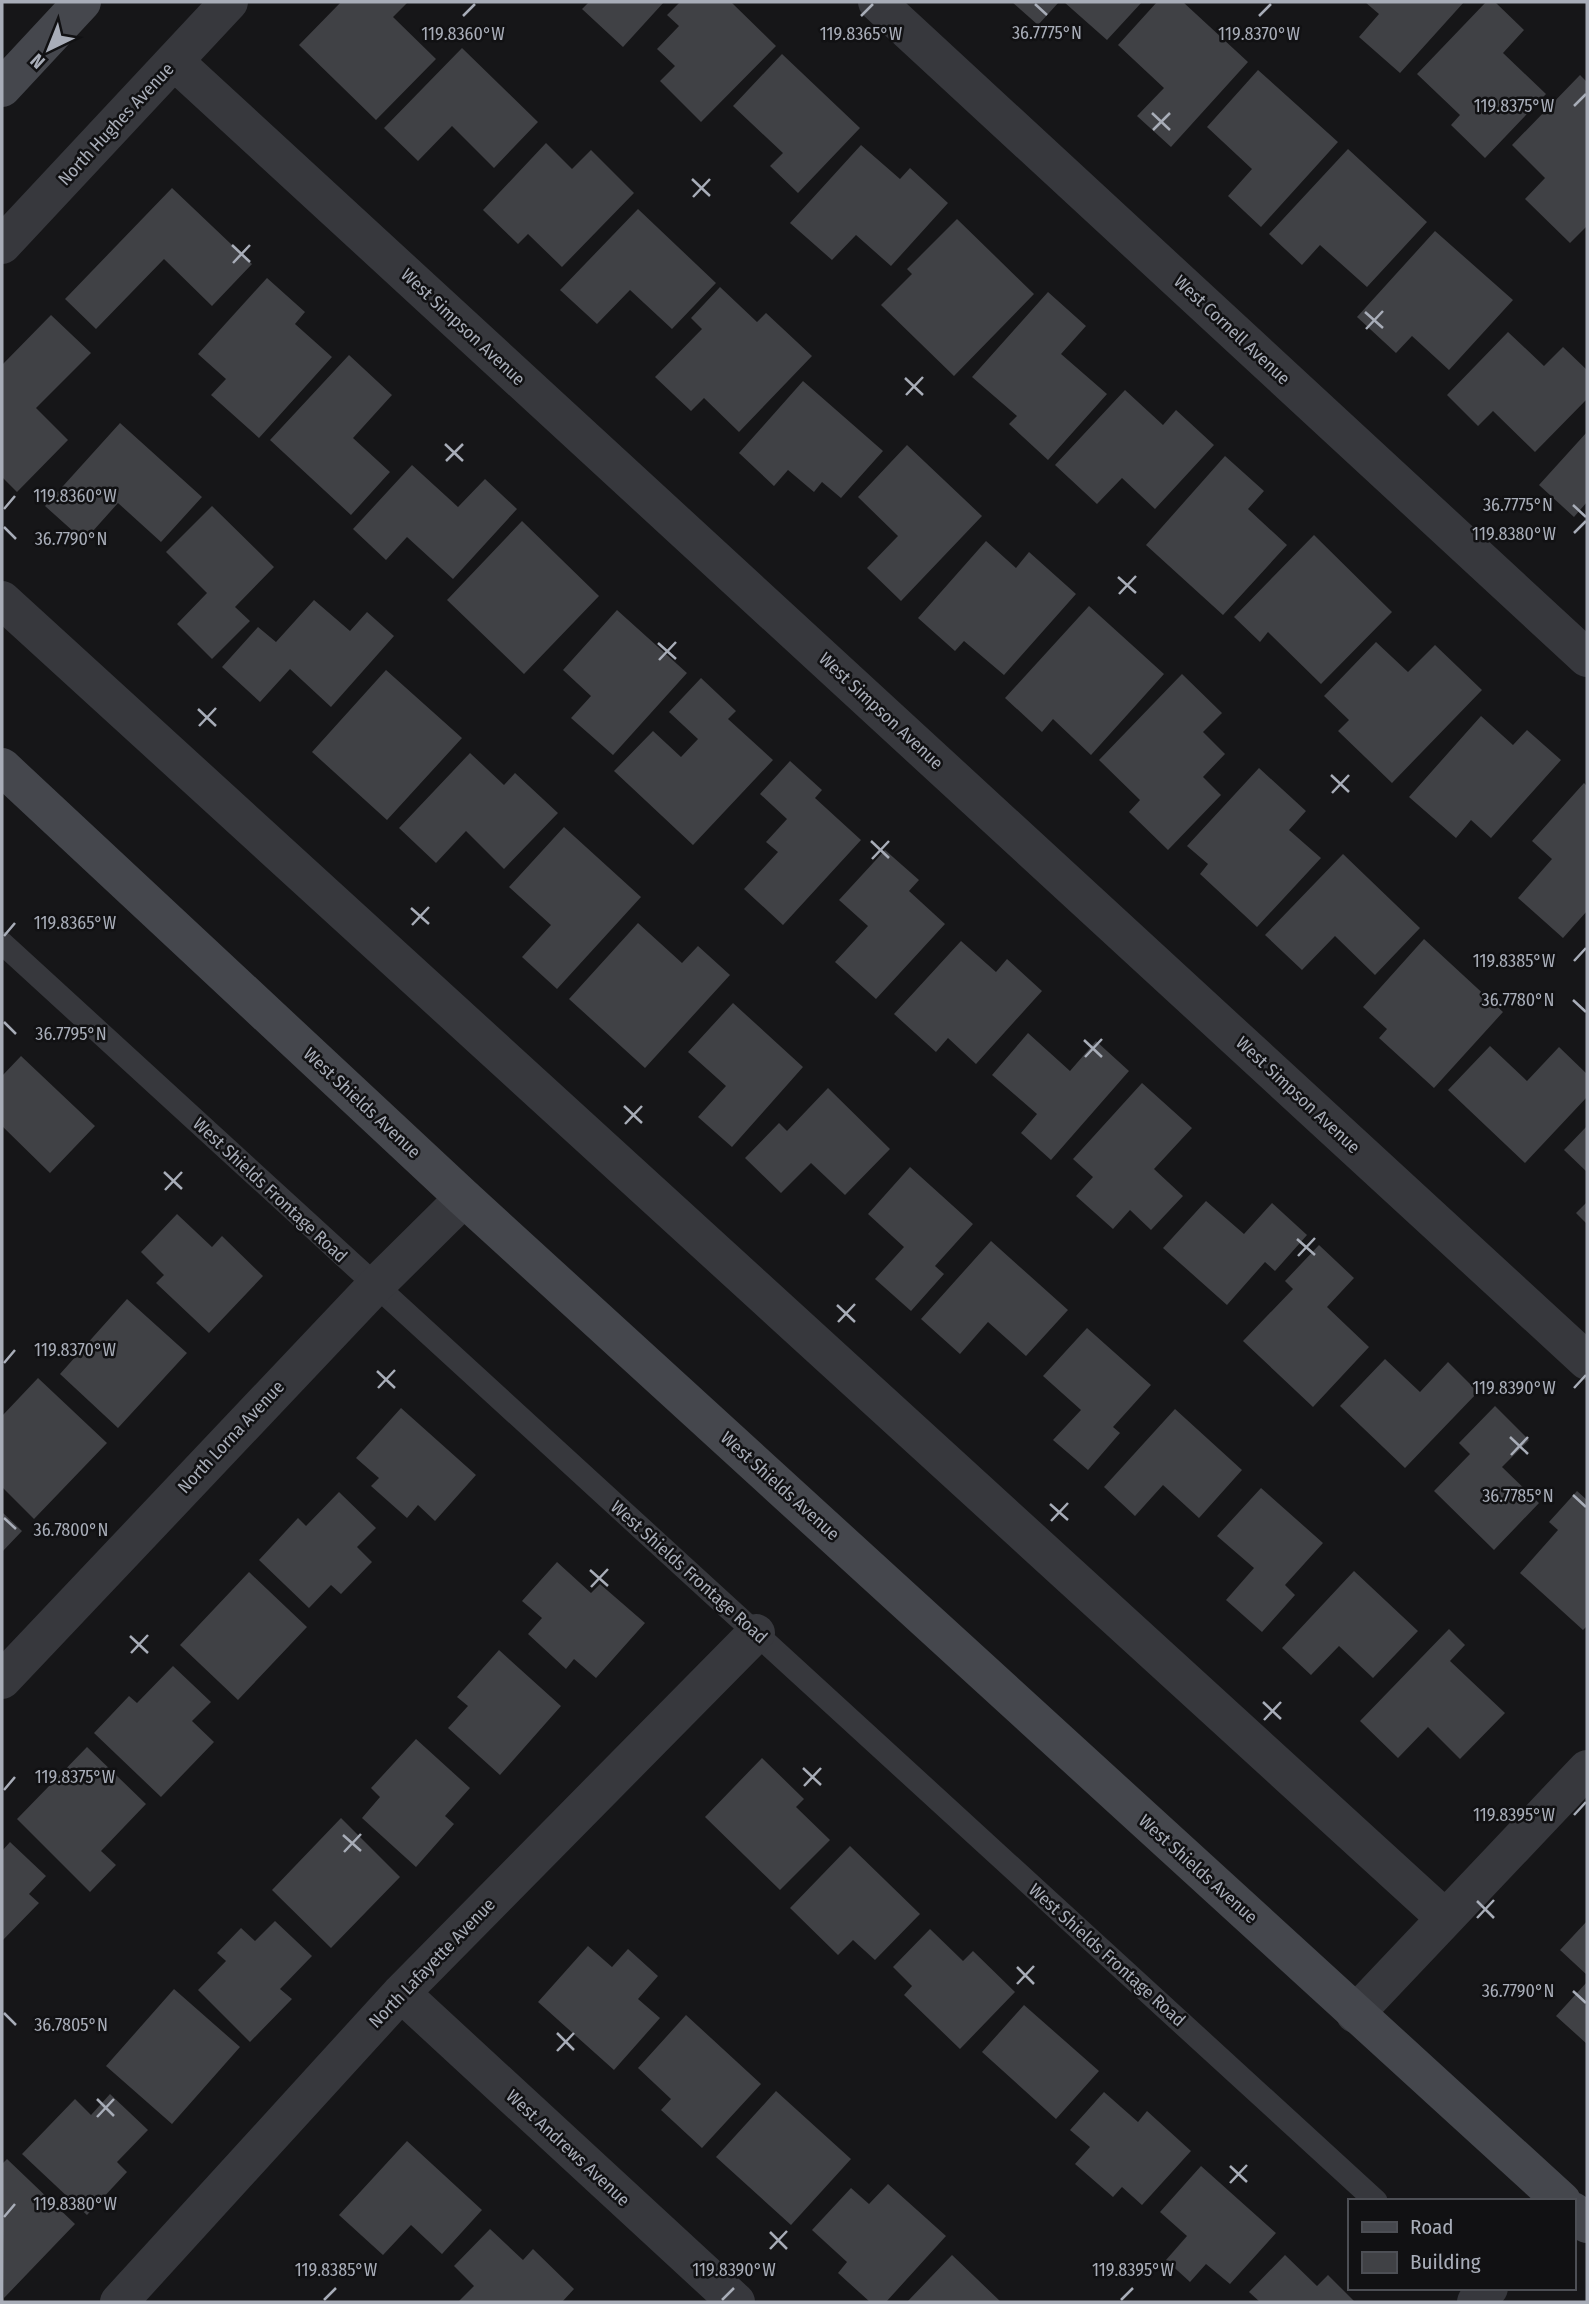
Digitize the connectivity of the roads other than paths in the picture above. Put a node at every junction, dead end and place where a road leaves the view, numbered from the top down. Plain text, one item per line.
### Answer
1 (82, 2) edge
2 (229, 2) edge
3 (877, 2) edge
4 (174, 61) junction
5 (2, 88) edge
6 (2, 245) edge
7 (2, 600) edge
8 (1587, 658) edge
9 (2, 767) edge
10 (2, 943) edge
11 (464, 1198) junction
12 (374, 1286) junction
13 (1587, 1361) edge
14 (756, 1633) junction
15 (2, 1680) edge
16 (1587, 1769) edge
17 (1445, 1918) junction
18 (401, 1993) junction
19 (1355, 2014) junction
20 (1374, 2199) edge
21 (1560, 2199) edge
22 (119, 2302) edge
23 (736, 2302) edge

1 - 5 main road
2 - 4 street, North Hughes Avenue
3 - 8 street, West Cornell Avenue
4 - 6 street, North Hughes Avenue
4 - 13 street, West Simpson Avenue
7 - 17 street
9 - 11 main road, West Shields Avenue
10 - 12 lane, West Shields Frontage Road
11 - 12 street, North Lorna Avenue
11 - 19 main road, West Shields Avenue
12 - 14 lane, West Shields Frontage Road
12 - 15 street, North Lorna Avenue
14 - 18 street, North Lafayette Avenue
14 - 20 lane, West Shields Frontage Road
16 - 17 street
17 - 19 street
18 - 22 street, North Lafayette Avenue
18 - 23 street, West Andrews Avenue
19 - 21 main road, West Shields Avenue

